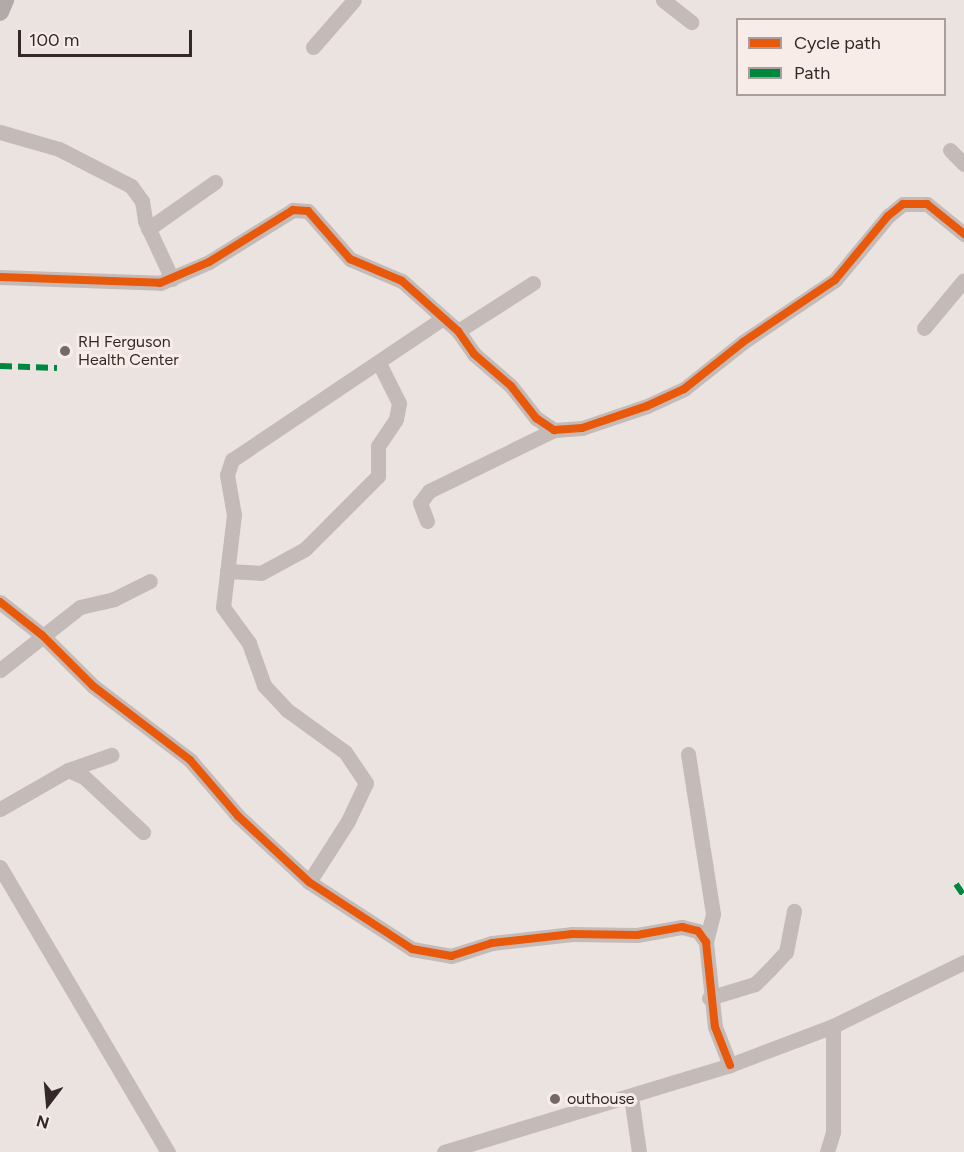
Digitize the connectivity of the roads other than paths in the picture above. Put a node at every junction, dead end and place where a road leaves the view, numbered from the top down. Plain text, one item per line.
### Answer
1 (5, 0) edge
2 (354, 0) edge
3 (663, 0) edge
4 (0, 12) edge
5 (691, 22) dead end
6 (314, 47) dead end
7 (0, 132) edge
8 (950, 150) dead end
9 (964, 164) edge
10 (215, 182) dead end
11 (148, 229) junction
12 (964, 234) edge
13 (0, 277) edge
14 (172, 279) junction
15 (964, 280) edge
16 (533, 283) dead end
17 (442, 319) junction
18 (924, 328) dead end
19 (458, 331) junction
20 (379, 363) junction
21 (554, 430) junction
22 (427, 521) dead end
23 (227, 571) junction
24 (150, 581) dead end
25 (0, 602) edge
26 (42, 635) junction
27 (0, 670) edge
28 (688, 754) dead end
29 (111, 755) dead end
30 (69, 770) junction
31 (0, 809) edge
32 (143, 832) dead end
33 (0, 868) edge
34 (309, 882) junction
35 (794, 911) dead end
36 (706, 942) junction
37 (964, 962) edge
38 (709, 998) junction
39 (833, 1026) junction
40 (730, 1065) junction
41 (631, 1096) junction
42 (168, 1152) edge
43 (444, 1152) edge
44 (639, 1152) edge
45 (827, 1152) edge

1 - 4 main road
2 - 6 street
3 - 5 street
7 - 11 street
8 - 9 street
10 - 11 street
11 - 14 street
12 - 21 street
13 - 14 street
14 - 17 street
15 - 18 street
16 - 19 street
17 - 19 street
17 - 20 street
19 - 21 street
20 - 23 street
20 - 23 street
21 - 22 street
23 - 34 street
24 - 26 street
25 - 26 street
26 - 27 street
26 - 34 street
28 - 36 street
29 - 30 street
30 - 31 street
30 - 32 street
33 - 42 street
34 - 36 street
35 - 38 street
36 - 38 street
37 - 39 street
38 - 40 street
39 - 40 street
39 - 45 street
40 - 41 street
41 - 43 street
41 - 44 street

